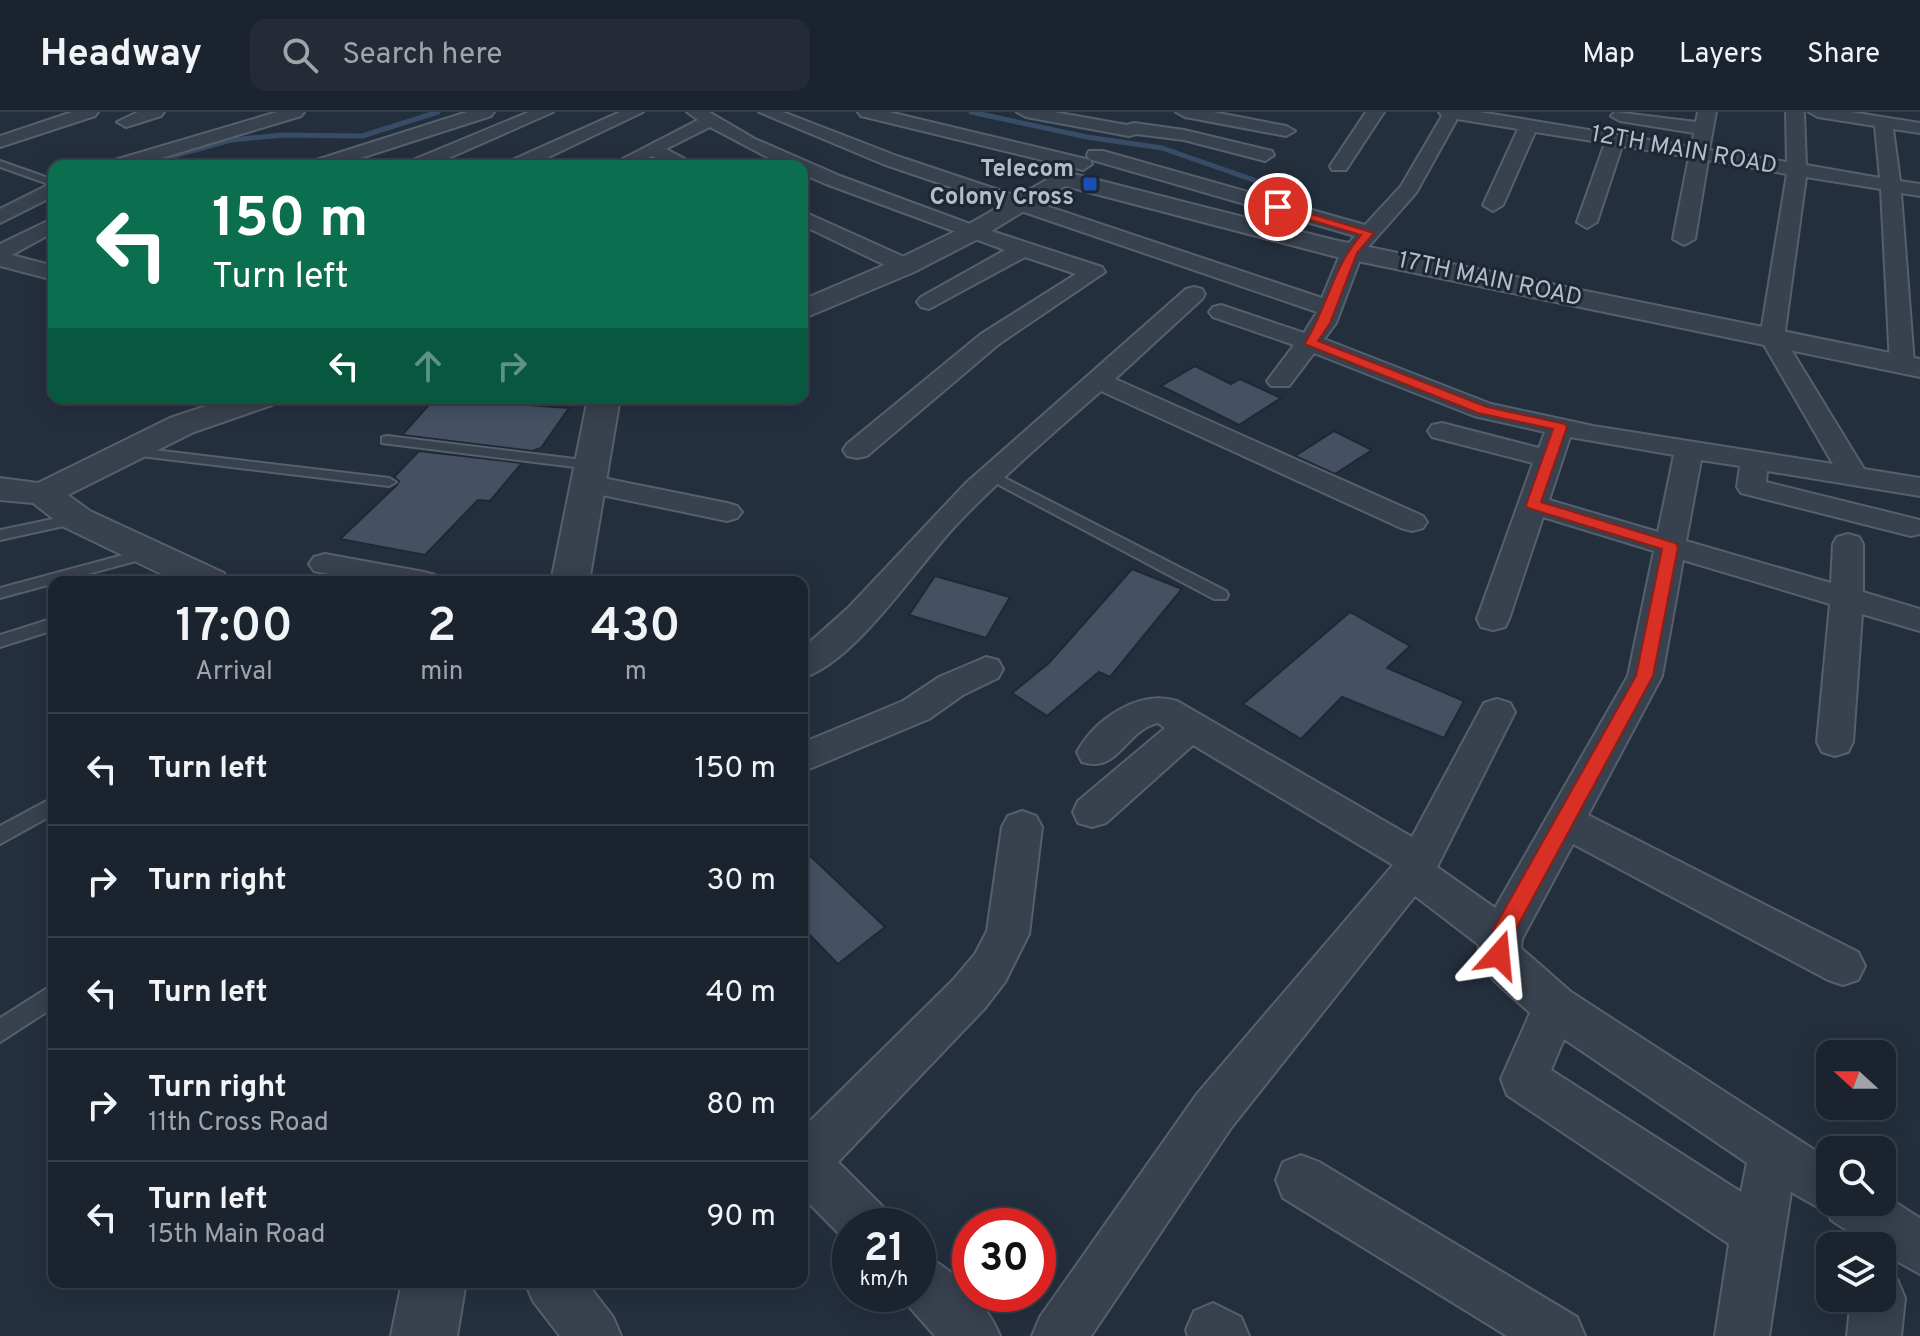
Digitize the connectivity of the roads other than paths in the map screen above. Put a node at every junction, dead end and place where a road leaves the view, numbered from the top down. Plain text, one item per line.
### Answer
1 (89, 112) edge
2 (155, 112) edge
3 (295, 112) edge
4 (485, 112) edge
5 (544, 112) edge
6 (634, 112) edge
7 (768, 112) edge
8 (867, 112) edge
9 (1026, 112) edge
10 (1154, 112) edge
11 (1184, 112) edge
12 (1375, 112) edge
13 (1450, 112) edge
14 (1681, 112) edge
15 (1795, 112) edge
16 (1818, 112) edge
17 (1607, 114) dead end
18 (704, 116) edge
19 (978, 117) dead end
20 (1706, 119) edge
21 (456, 121) junction
22 (126, 122) dead end
23 (1883, 122) junction
24 (1529, 125) junction
25 (1920, 128) edge
26 (497, 131) junction
27 (950, 131) junction
28 (1615, 140) junction
29 (0, 142) edge
30 (563, 144) junction
31 (1105, 148) junction
32 (651, 149) junction
33 (1700, 154) junction
34 (1265, 155) junction
35 (135, 160) edge
36 (330, 160) edge
37 (429, 160) edge
38 (528, 160) edge
39 (630, 160) edge
40 (676, 160) edge
41 (789, 160) edge
42 (0, 164) edge
43 (1339, 166) dead end
44 (808, 168) edge
45 (1797, 170) junction
46 (1247, 173) dead end
47 (48, 184) edge
48 (1891, 186) junction
49 (48, 189) edge
50 (1920, 190) edge
51 (1022, 203) junction
52 (1493, 205) dead end
53 (0, 217) edge
54 (808, 220) edge
55 (1587, 222) dead end
56 (48, 228) edge
57 (835, 233) junction
58 (971, 233) junction
59 (1684, 239) dead end
60 (808, 243) edge
61 (1360, 243) junction
62 (1023, 249) junction
63 (0, 256) edge
64 (905, 266) junction
65 (48, 271) edge
66 (1194, 294) dead end
67 (929, 302) dead end
68 (808, 307) edge
69 (1329, 308) junction
70 (1221, 312) dead end
71 (1772, 338) junction
72 (1311, 343) junction
73 (1911, 366) edge
74 (1099, 381) junction
75 (1280, 381) dead end
76 (241, 404) edge
77 (603, 404) edge
78 (1560, 427) junction
79 (1442, 431) dead end
80 (387, 440) dead end
81 (1689, 449) junction
82 (857, 450) dead end
83 (129, 451) junction
84 (1549, 459) junction
85 (1755, 459) junction
86 (589, 474) junction
87 (991, 475) junction
88 (1854, 476) junction
89 (389, 482) dead end
90 (1920, 487) edge
91 (0, 489) edge
92 (43, 494) junction
93 (1533, 505) junction
94 (727, 512) dead end
95 (77, 519) junction
96 (1412, 522) dead end
97 (1911, 527) dead end
98 (0, 535) edge
99 (1848, 544) dead end
100 (1670, 547) junction
101 (149, 553) junction
102 (325, 564) dead end
103 (63, 576) edge
104 (191, 576) edge
105 (391, 576) edge
106 (571, 576) edge
107 (48, 580) edge
108 (0, 593) edge
109 (1220, 595) dead end
110 (1847, 599) junction
111 (1493, 619) dead end
112 (1920, 620) edge
113 (48, 626) edge
114 (0, 641) edge
115 (808, 661) edge
116 (986, 669) dead end
117 (1497, 712) dead end
118 (1191, 726) junction
119 (1835, 742) dead end
120 (1095, 752) dead end
121 (808, 755) edge
122 (48, 808) edge
123 (1092, 812) dead end
124 (1564, 821) junction
125 (1022, 827) dead end
126 (0, 836) edge
127 (1416, 866) junction
128 (1501, 937) junction
129 (1843, 966) dead end
130 (48, 998) edge
131 (1555, 1007) junction
132 (0, 1031) edge
133 (1775, 1150) junction
134 (808, 1156) edge
135 (808, 1166) edge
136 (1816, 1179) edge
137 (1301, 1180) dead end
138 (849, 1208) edge
139 (1757, 1232) junction
140 (433, 1288) edge
141 (557, 1288) edge
142 (936, 1298) edge
143 (1877, 1312) edge
144 (424, 1336) edge
145 (594, 1336) edge
146 (973, 1336) edge
147 (1059, 1336) edge
148 (1558, 1336) edge
149 (1742, 1336) edge
150 (1874, 1336) edge

1 - 29 street
2 - 22 street
3 - 35 street
4 - 21 street
5 - 26 street
6 - 30 street
7 - 51 street
8 - 27 street
9 - 31 street
10 - 31 street
11 - 34 street
12 - 43 street
13 - 24 street, 12TH MAIN ROAD
13 - 61 street
14 - 20 street
15 - 45 street
16 - 23 street
17 - 20 street
18 - 32 street
18 - 41 street
19 - 27 street
20 - 33 street
21 - 26 street
21 - 36 street
23 - 25 street
23 - 48 street
24 - 28 street, 12TH MAIN ROAD
24 - 52 street
26 - 30 street
26 - 37 street
27 - 31 street
28 - 33 street, 12TH MAIN ROAD
28 - 55 street
30 - 38 street
31 - 34 street
31 - 51 street
31 - 61 street, 17TH MAIN ROAD
31 - 61 street
32 - 39 street
32 - 40 street
33 - 45 street, 12TH MAIN ROAD
33 - 59 street
34 - 46 street
42 - 47 lane
44 - 58 street
45 - 48 street, 12TH MAIN ROAD
45 - 71 street
48 - 50 street, 12TH MAIN ROAD
48 - 73 street
49 - 53 street
51 - 58 street
51 - 69 street
54 - 57 street
56 - 63 street
57 - 60 street
57 - 64 street
58 - 62 street
58 - 64 street
61 - 69 street
61 - 71 street, 17TH MAIN ROAD
62 - 67 street
62 - 82 street
63 - 65 street
64 - 68 street
66 - 74 street
69 - 72 street
70 - 72 street
71 - 73 street, 17TH MAIN ROAD
71 - 88 street
72 - 75 street
72 - 78 street
74 - 87 street
74 - 96 street
76 - 83 street
77 - 86 street
78 - 81 street
78 - 84 street
79 - 84 street
80 - 86 lane
81 - 85 street
81 - 100 street
83 - 89 lane
83 - 92 street
84 - 93 street
85 - 88 street
85 - 97 street
86 - 94 street
86 - 106 street
87 - 109 lane
87 - 115 street
88 - 90 street
91 - 92 street
92 - 95 street
93 - 100 street
93 - 111 street
95 - 98 lane
95 - 101 street
99 - 110 street
100 - 110 street
100 - 124 street
101 - 103 lane
101 - 104 street
102 - 105 street
107 - 108 lane
110 - 112 street
110 - 119 street
113 - 114 lane
116 - 121 street
117 - 127 street
118 - 120 street
118 - 123 street
118 - 127 street
122 - 126 lane
124 - 128 street
124 - 129 street
125 - 134 street
127 - 128 street
127 - 147 street
128 - 131 street
130 - 132 lane
131 - 133 street
131 - 139 street
133 - 136 street
133 - 139 street
135 - 138 street
137 - 148 street
139 - 149 street
140 - 144 street
141 - 145 street
142 - 146 street
143 - 150 street

